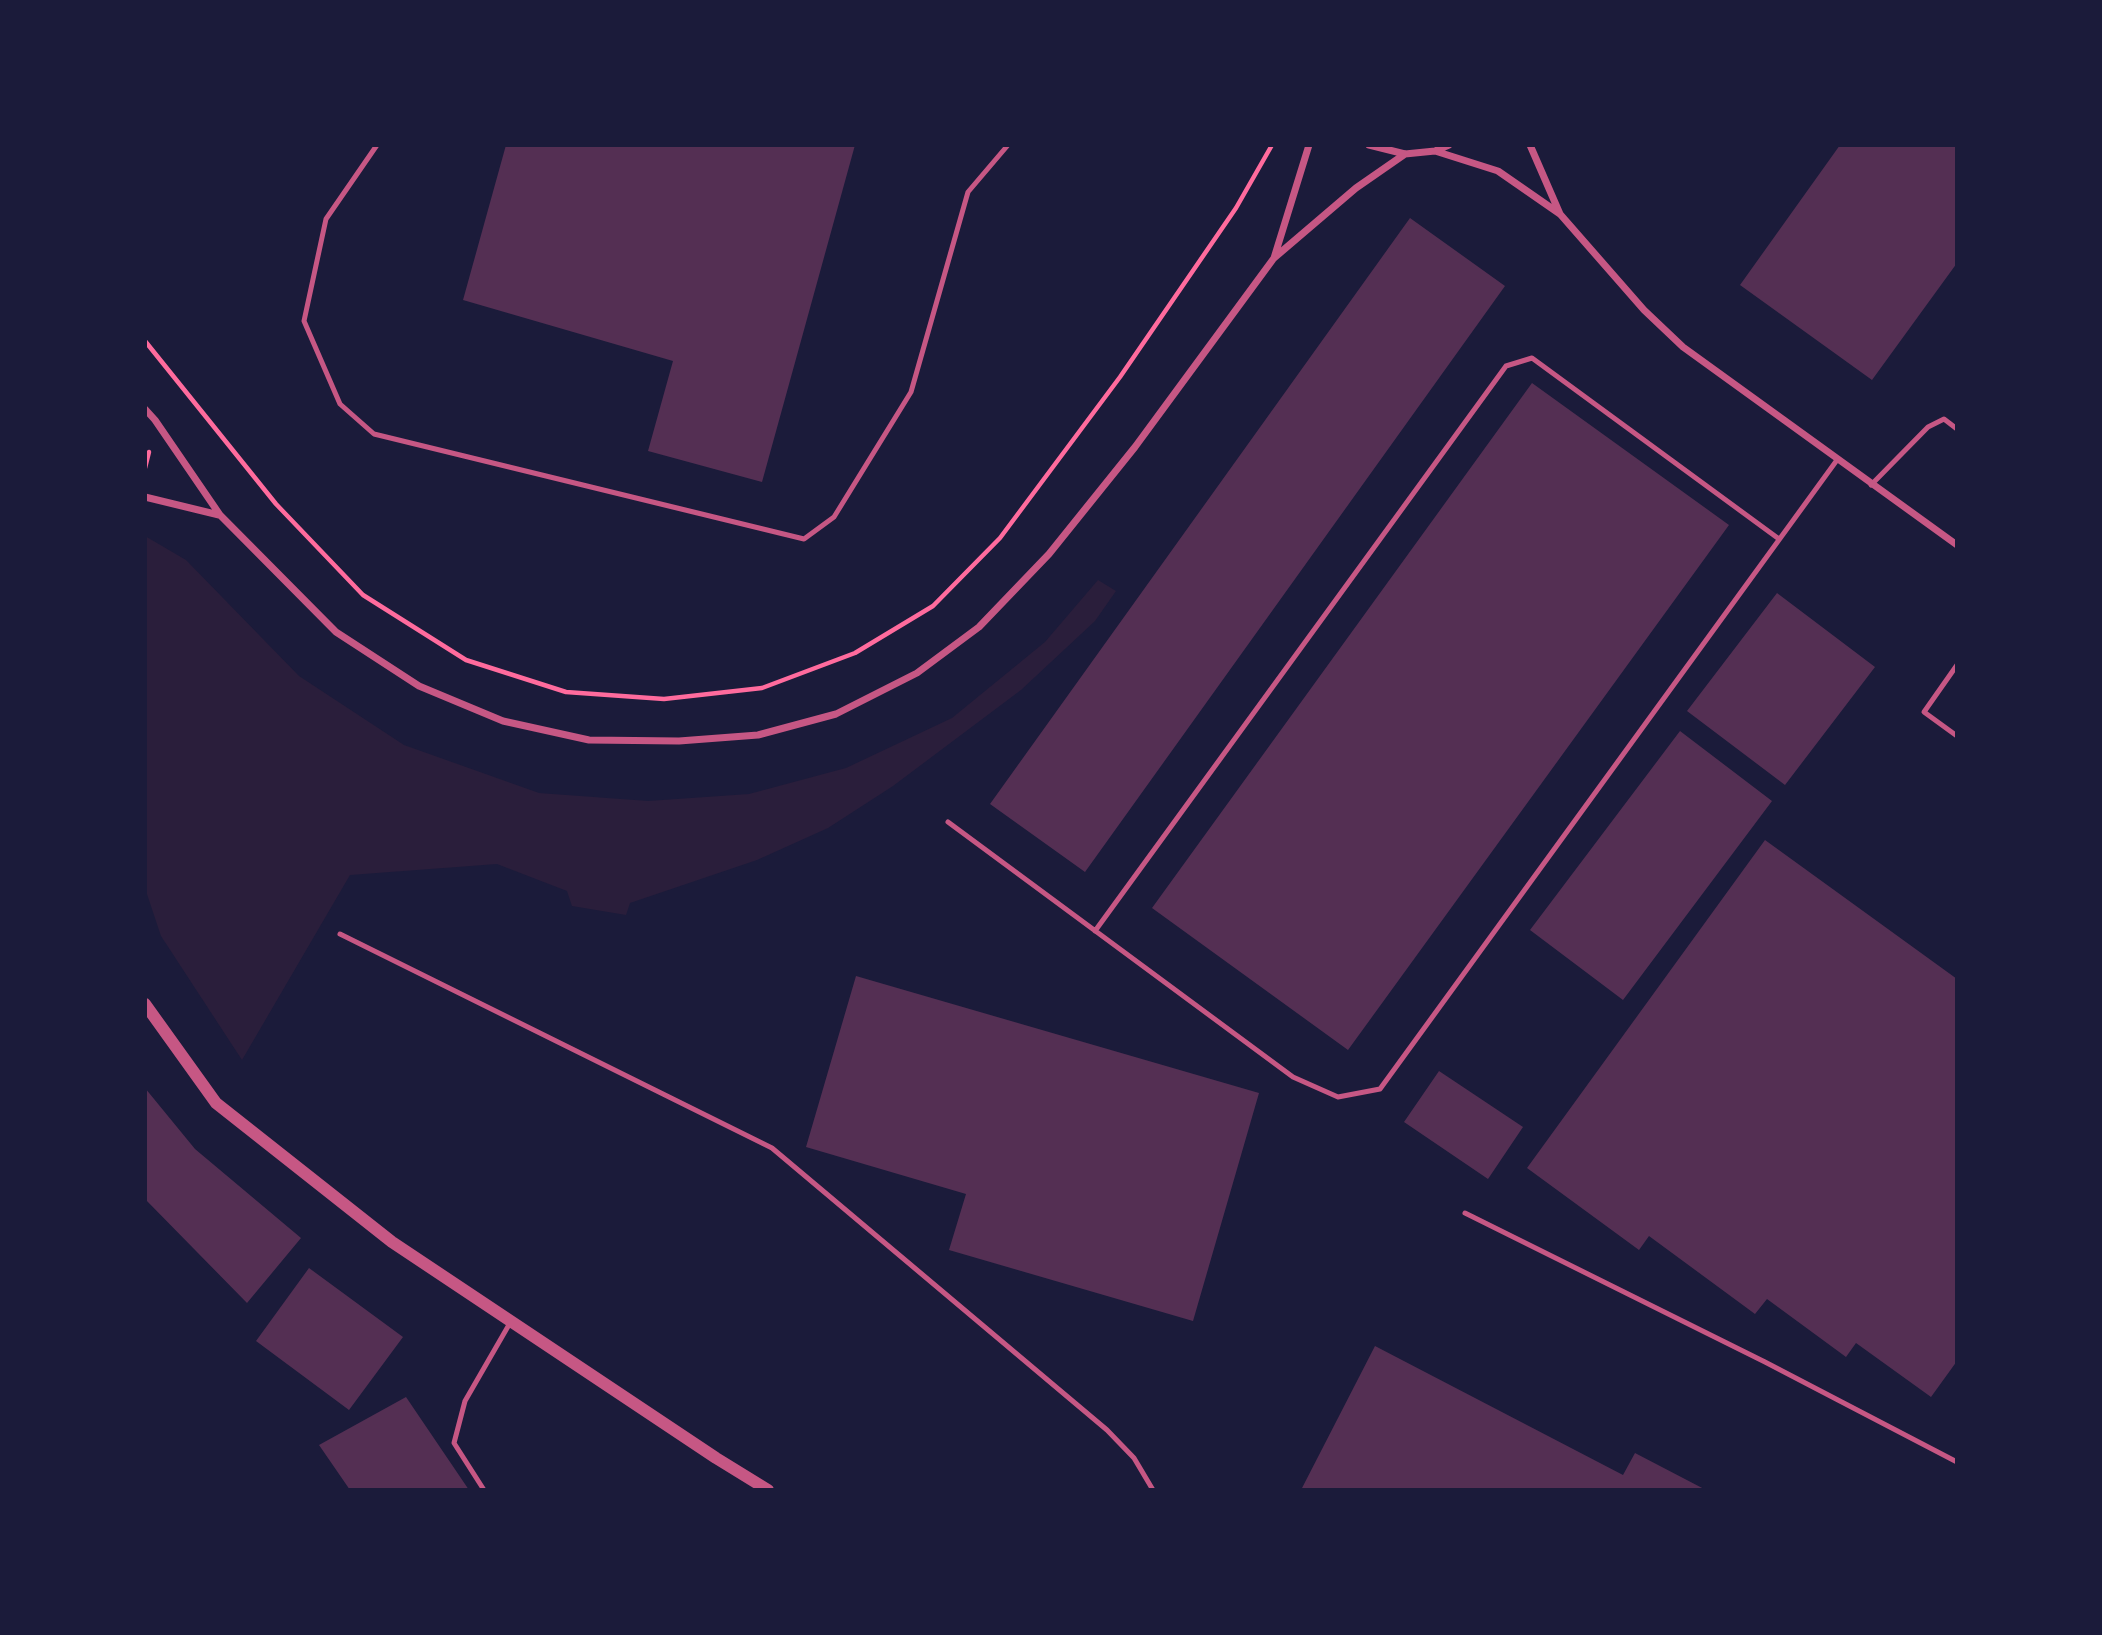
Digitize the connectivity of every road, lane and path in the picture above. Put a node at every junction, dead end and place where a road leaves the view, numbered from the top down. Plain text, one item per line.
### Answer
1 (377, 145) edge
2 (1008, 145) edge
3 (1309, 145) edge
4 (1369, 145) edge
5 (1449, 145) edge
6 (1530, 145) edge
7 (1436, 150) junction
8 (1405, 154) junction
9 (1560, 215) junction
10 (1274, 258) junction
11 (145, 410) edge
12 (1957, 429) edge
13 (1837, 460) junction
14 (1871, 485) junction
15 (145, 497) edge
16 (220, 515) junction
17 (1779, 539) junction
18 (1957, 545) edge
19 (1957, 665) edge
20 (1957, 736) edge
21 (948, 822) dead end
22 (1095, 931) junction
23 (340, 934) dead end
24 (145, 1004) edge
25 (1465, 1213) dead end
26 (511, 1320) junction
27 (1957, 1462) edge
28 (484, 1490) edge
29 (768, 1490) edge
30 (1153, 1490) edge

1 - 2 lane
3 - 10 street
4 - 8 street
5 - 7 street
6 - 9 street
7 - 8 street
7 - 9 street
8 - 10 street
9 - 13 street
10 - 16 street
11 - 16 street
12 - 14 lane
13 - 14 street
13 - 17 lane
14 - 18 street
15 - 16 street
17 - 22 lane
17 - 22 lane
19 - 20 lane
21 - 22 lane
23 - 30 lane
24 - 26 street
25 - 27 lane
26 - 28 lane
26 - 29 street

